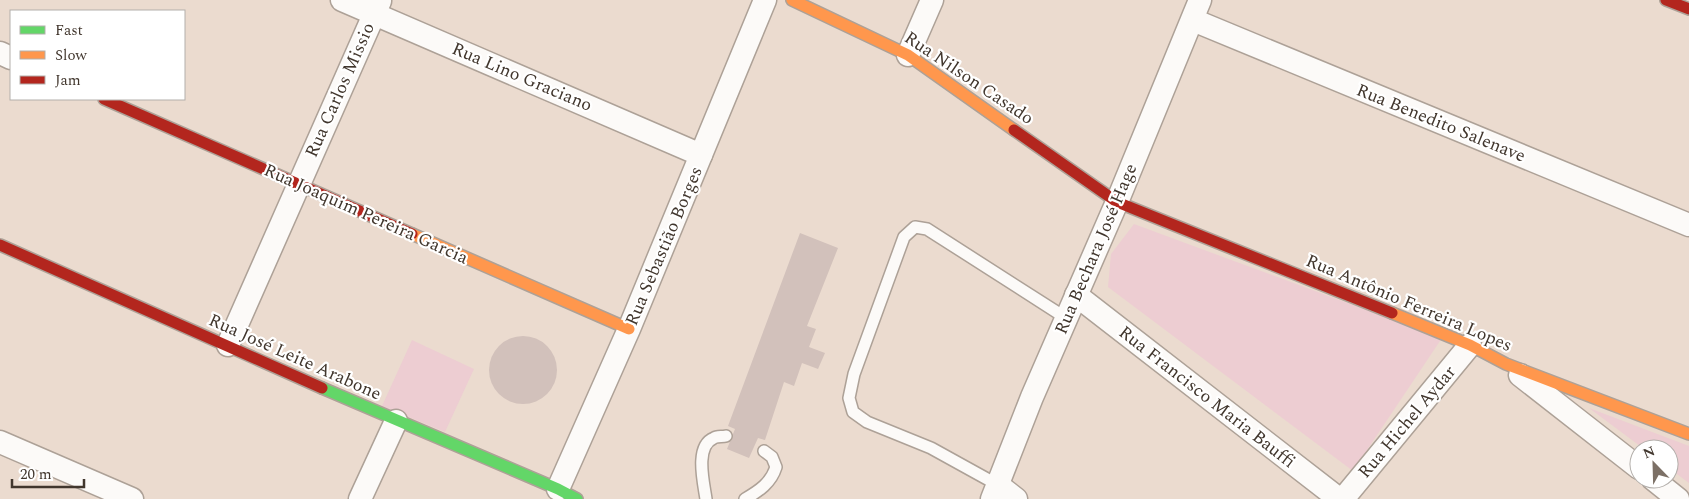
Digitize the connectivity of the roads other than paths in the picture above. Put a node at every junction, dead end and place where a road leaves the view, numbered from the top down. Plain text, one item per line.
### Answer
1 (342, 0) edge
2 (765, 0) edge
3 (792, 0) edge
4 (932, 0) edge
5 (1666, 0) edge
6 (378, 7) edge
7 (1689, 9) edge
8 (1196, 10) edge
9 (908, 55) junction
10 (106, 100) edge
11 (701, 155) junction
12 (298, 184) junction
13 (1117, 202) junction
14 (1689, 225) edge
15 (0, 245) edge
16 (1076, 295) junction
17 (1066, 318) junction
18 (629, 329) junction
19 (1470, 345) junction
20 (228, 346) junction
21 (1506, 364) junction
22 (396, 421) junction
23 (1689, 434) edge
24 (726, 436) dead end
25 (0, 442) edge
26 (764, 451) dead end
27 (1629, 460) edge
28 (1666, 489) edge
29 (995, 492) edge
30 (568, 494) edge
31 (132, 499) edge
32 (360, 499) edge
33 (706, 499) edge
34 (744, 499) edge
35 (1016, 499) edge
36 (1339, 499) edge
37 (1343, 499) edge
38 (1678, 499) edge

1 - 6 street, Rua Lino Graciano
2 - 11 street, Rua Sebastião Borges
3 - 9 street, Rua Nilson Casado
4 - 9 street
5 - 7 street
6 - 11 street, Rua Lino Graciano
6 - 12 street, Rua Carlos Missio
8 - 13 street, Rua Bechara José Hage
8 - 14 street, Rua Benedito Salenave
9 - 13 street, Rua Nilson Casado
10 - 12 street, Rua Joaquim Pereira Garcia
11 - 18 street, Rua Sebastião Borges
12 - 18 street, Rua Joaquim Pereira Garcia
12 - 20 street, Rua Carlos Missio
13 - 16 street, Rua Bechara José Hage
13 - 19 street, Rua Antônio Ferreira Lopes
15 - 20 street, Rua José Leite Arabone
16 - 17 street, Rua Bechara José Hage
16 - 36 street, Rua Francisco Maria Bauffi
17 - 29 street, Rua Bechara José Hage
17 - 29 lane
18 - 30 street, Rua Sebastião Borges
19 - 21 street, Rua Antônio Ferreira Lopes
19 - 37 street, Rua Hichel Aydar
20 - 22 street, Rua José Leite Arabone
21 - 23 street, Rua Antônio Ferreira Lopes
21 - 27 street
22 - 30 street, Rua José Leite Arabone
22 - 32 street
24 - 33 lane
25 - 31 street
26 - 34 lane
28 - 38 street
29 - 35 street

